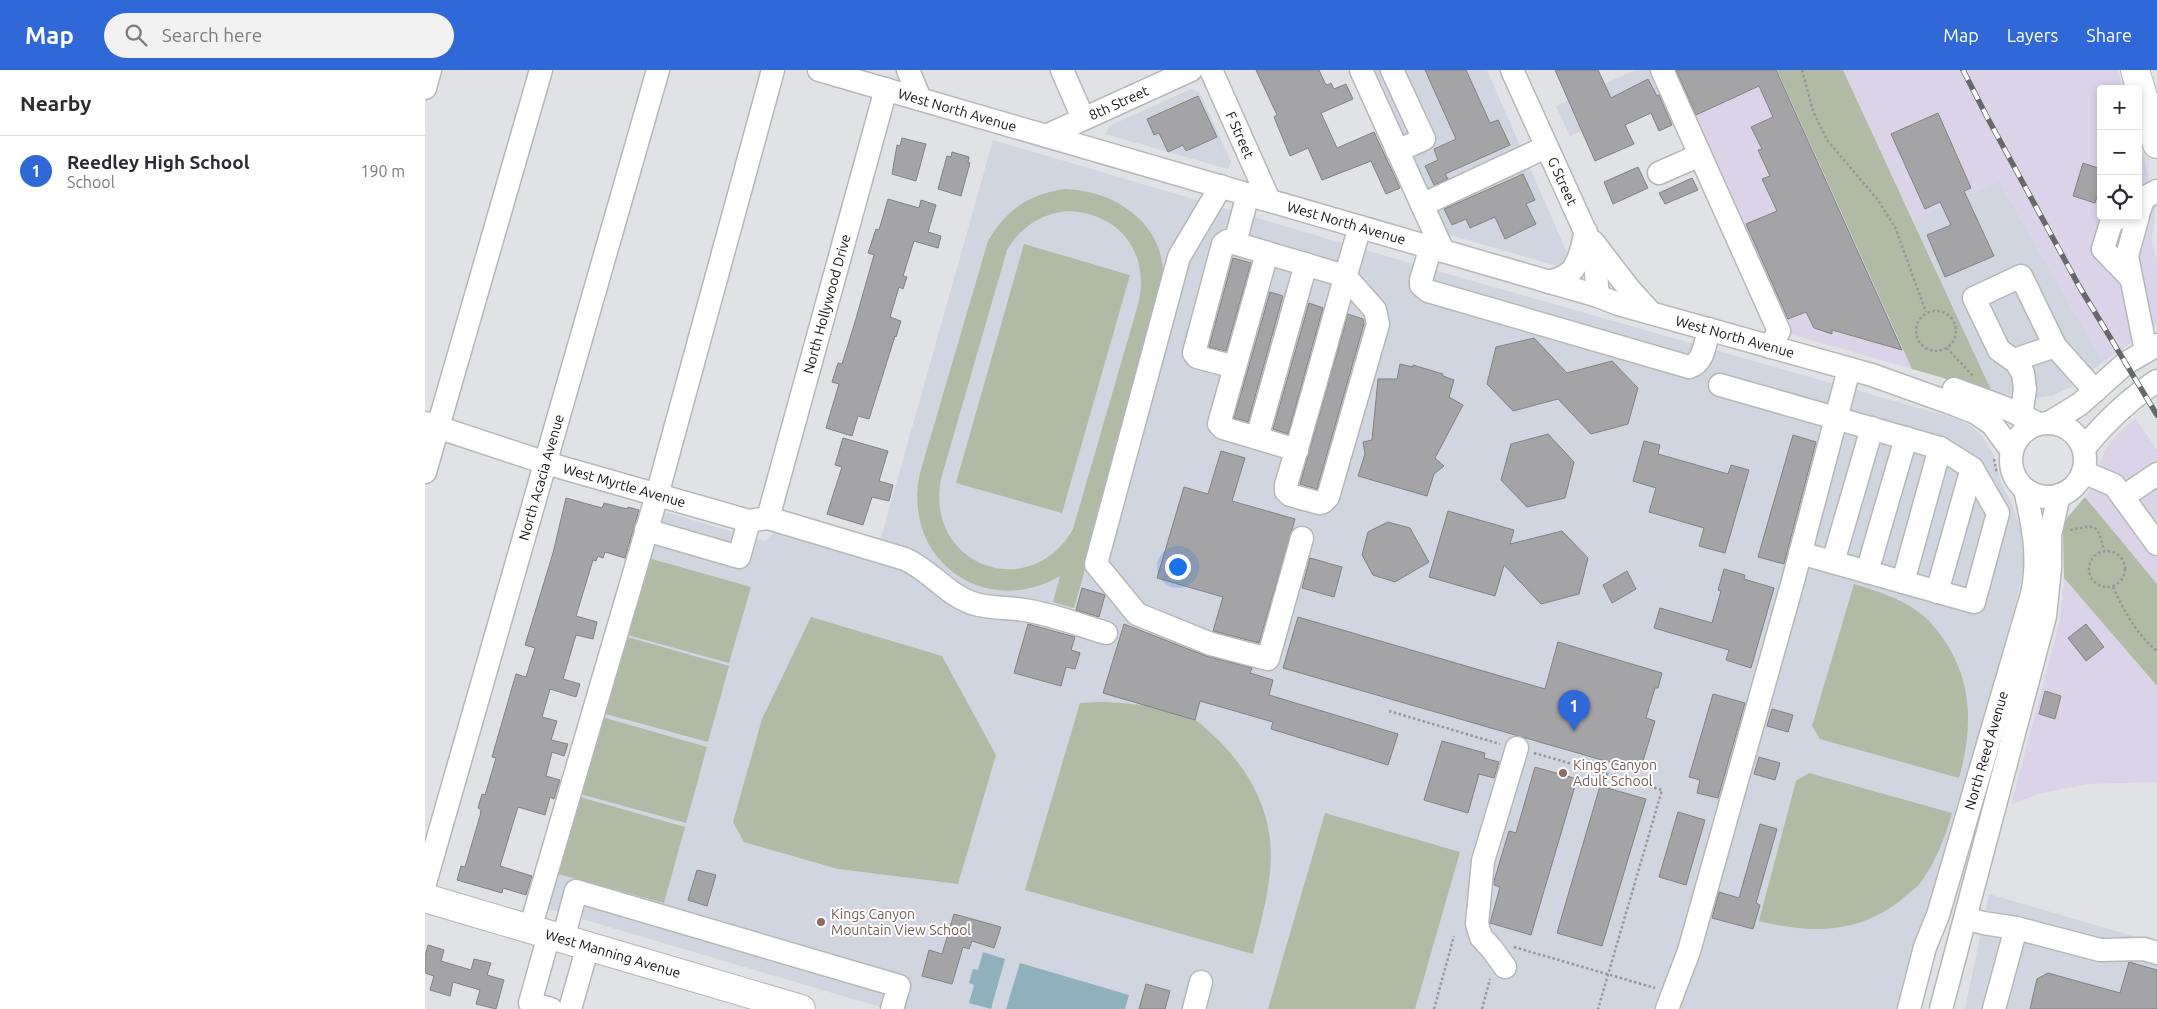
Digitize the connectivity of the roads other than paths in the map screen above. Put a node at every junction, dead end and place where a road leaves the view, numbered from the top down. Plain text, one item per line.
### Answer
1 (430, 70) edge
2 (541, 70) edge
3 (658, 70) edge
4 (773, 70) edge
5 (819, 70) edge
6 (908, 70) edge
7 (1062, 70) edge
8 (1191, 70) edge
9 (1211, 70) edge
10 (1361, 70) edge
11 (1392, 70) edge
12 (1512, 70) edge
13 (1662, 70) edge
14 (2135, 70) edge
15 (425, 88) edge
16 (886, 89) junction
17 (920, 99) junction
18 (1083, 118) junction
19 (1045, 136) junction
20 (2157, 144) edge
21 (1546, 147) junction
22 (1397, 150) junction
23 (1700, 155) junction
24 (1659, 173) dead end
25 (1221, 186) junction
26 (2157, 191) edge
27 (1258, 197) junction
28 (2142, 201) edge
29 (1422, 205) junction
30 (2133, 220) edge
31 (1360, 227) junction
32 (1586, 232) junction
33 (1235, 243) junction
34 (1437, 249) junction
35 (1267, 253) junction
36 (1306, 264) junction
37 (1345, 276) junction
38 (1549, 282) junction
39 (1598, 296) junction
40 (1651, 312) junction
41 (1709, 329) junction
42 (2055, 346) junction
43 (1770, 347) junction
44 (2151, 348) edge
45 (2014, 360) junction
46 (1235, 367) junction
47 (1849, 369) junction
48 (1873, 375) junction
49 (2157, 381) edge
50 (1720, 385) dead end
51 (2095, 390) junction
52 (1837, 418) junction
53 (2037, 421) junction
54 (431, 425) edge
55 (1871, 428) junction
56 (1257, 438) junction
57 (1906, 438) junction
58 (1940, 448) junction
59 (2084, 448) junction
60 (1297, 450) junction
61 (2012, 451) junction
62 (546, 463) junction
63 (1972, 468) junction
64 (425, 472) edge
65 (2083, 472) junction
66 (2157, 474) edge
67 (2025, 489) junction
68 (657, 495) junction
69 (2059, 495) junction
70 (2123, 497) junction
71 (758, 519) junction
72 (646, 530) junction
73 (1302, 538) dead end
74 (2157, 544) edge
75 (1800, 553) junction
76 (1833, 562) junction
77 (1867, 572) junction
78 (1903, 582) junction
79 (1937, 592) junction
80 (1105, 633) dead end
81 (2018, 641) junction
82 (1517, 748) road end
83 (2006, 766) junction
84 (425, 883) edge
85 (425, 898) edge
86 (1938, 915) junction
87 (1966, 918) junction
88 (2016, 928) junction
89 (558, 937) junction
90 (2157, 953) edge
91 (1501, 962) road end
92 (1201, 982) dead end
93 (1663, 999) edge
94 (551, 1009) edge
95 (570, 1009) edge
96 (801, 1009) edge
97 (892, 1009) edge
98 (1194, 1009) edge
99 (1909, 1009) edge
100 (1928, 1009) edge
101 (1941, 1009) edge
102 (1993, 1009) edge

1 - 15 street
2 - 54 street
3 - 62 street, North Acacia Avenue
4 - 68 street
5 - 16 street, West North Avenue
6 - 17 street
7 - 18 street
8 - 18 street, 8th Street
9 - 27 street, F Street
10 - 22 street
11 - 22 street
12 - 21 street, G Street
13 - 23 street
14 - 20 main road
16 - 17 street, West North Avenue
16 - 71 street, North Hollywood Drive
17 - 19 street, West North Avenue
18 - 19 street, 8th Street
19 - 25 street, West North Avenue
21 - 29 street
21 - 32 street, G Street
22 - 29 street
23 - 24 street
23 - 43 street
25 - 27 street, West North Avenue
25 - 73 street
26 - 28 street
27 - 31 street, West North Avenue
27 - 33 street
29 - 34 street
30 - 44 street
31 - 34 street, West North Avenue
31 - 37 street
32 - 38 street
32 - 39 street, G Street
32 - 40 street
33 - 35 street
33 - 46 street
34 - 38 street, West North Avenue
34 - 41 street
35 - 36 street
35 - 46 street
36 - 37 street
36 - 56 street
37 - 60 street
37 - 60 street
38 - 39 street, West North Avenue
39 - 40 street, West North Avenue
40 - 41 street, West North Avenue
41 - 43 street, West North Avenue
42 - 45 street
42 - 45 street
42 - 51 street
43 - 47 street, West North Avenue
44 - 51 street
45 - 53 street
46 - 56 street
47 - 48 street, West North Avenue
47 - 52 street
48 - 53 street, West North Avenue
48 - 61 street, West North Avenue
49 - 59 street
50 - 52 street
51 - 53 street
52 - 55 street
52 - 75 street
53 - 59 street
53 - 61 street
54 - 62 street, West Myrtle Avenue
54 - 64 street
55 - 57 street
55 - 76 street
56 - 60 street
57 - 58 street
57 - 77 street
58 - 63 street
58 - 78 street
59 - 65 street
61 - 67 street
62 - 68 street, West Myrtle Avenue
62 - 84 street, North Acacia Avenue
63 - 79 street
63 - 79 street
65 - 69 street
65 - 70 street
66 - 70 street
67 - 69 street
67 - 81 street, North Reed Avenue
68 - 71 street, West Myrtle Avenue
68 - 72 street
69 - 83 street, North Reed Avenue
70 - 74 street
71 - 72 street, North Hollywood Drive
71 - 80 street, West Myrtle Avenue
72 - 89 street
75 - 76 street
75 - 93 street
76 - 77 street
77 - 78 street
78 - 79 street
81 - 83 street
81 - 86 street, North Reed Avenue
82 - 91 street
83 - 87 street, North Reed Avenue
85 - 89 main road, West Manning Avenue
86 - 99 street, North Reed Avenue
86 - 100 street
87 - 88 street
87 - 101 street, North Reed Avenue
88 - 90 street
88 - 102 street
89 - 94 street
89 - 95 street
89 - 96 main road, West Manning Avenue
89 - 97 street
92 - 98 street

